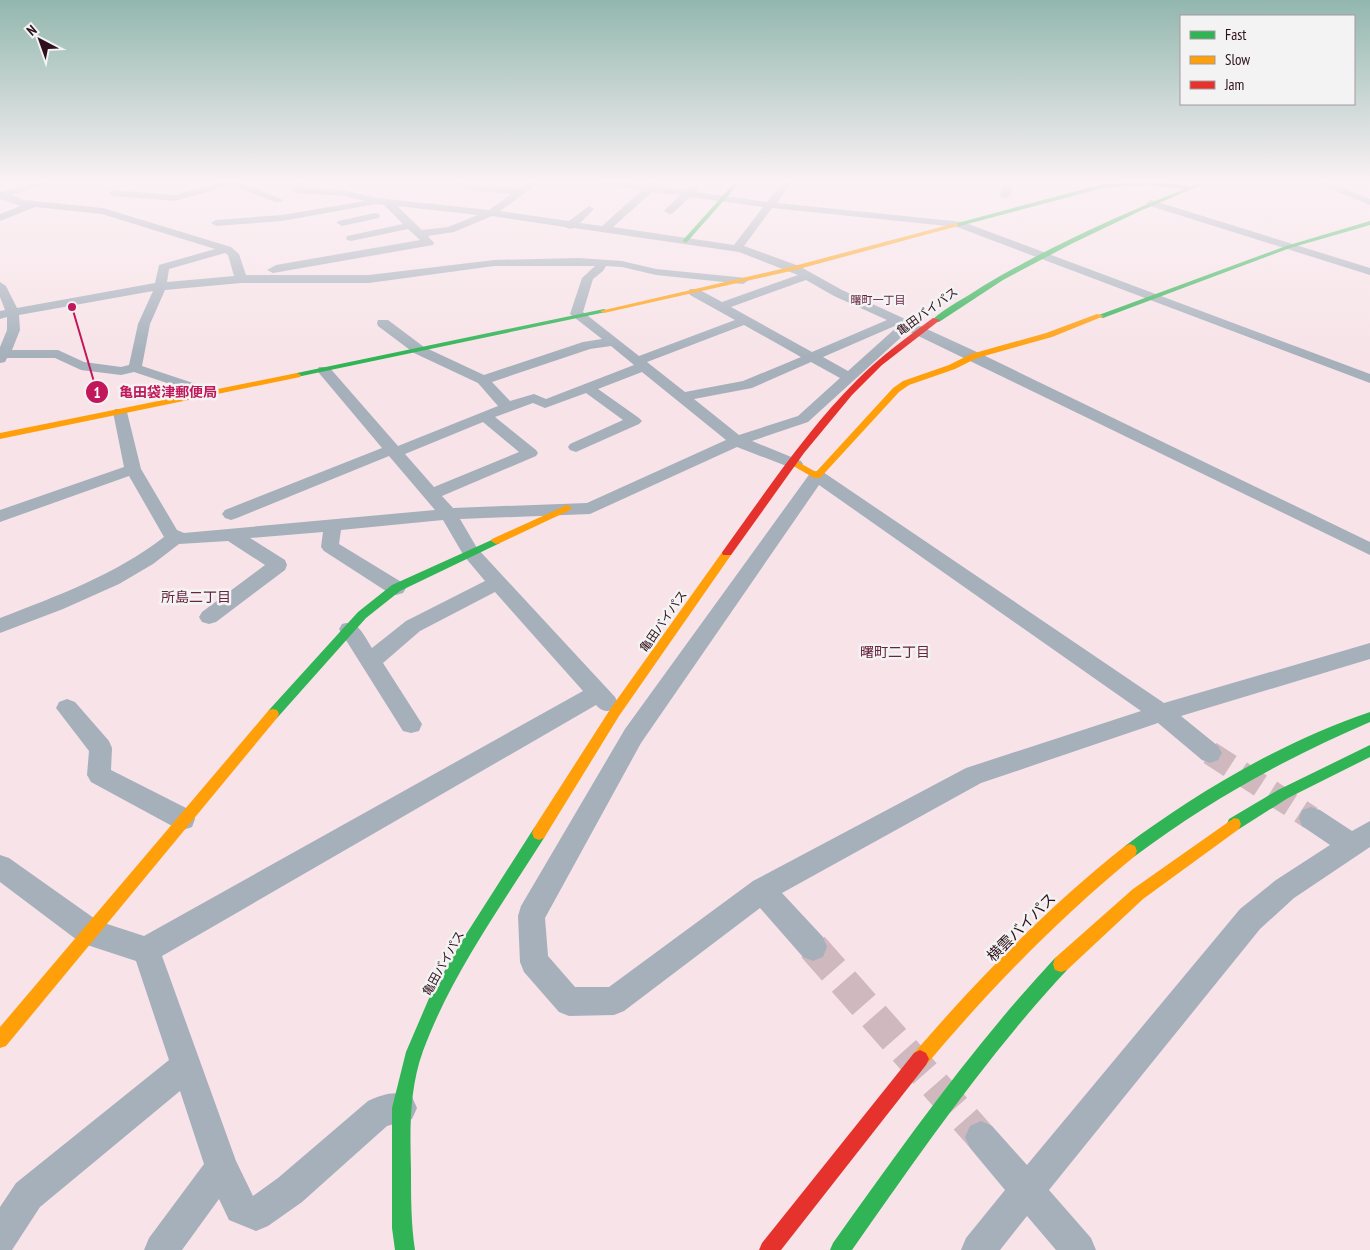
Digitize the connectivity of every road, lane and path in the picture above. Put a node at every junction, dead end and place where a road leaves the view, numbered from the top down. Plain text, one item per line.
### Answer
1 (196, 239) edge
2 (425, 239) edge
3 (673, 239) edge
4 (744, 239) edge
5 (902, 239) edge
6 (1001, 239) edge
7 (1074, 239) edge
8 (1267, 239) edge
9 (1312, 239) edge
10 (685, 241) joint
11 (428, 242) junction
12 (1288, 246) junction
13 (737, 248) junction
14 (227, 249) junction
15 (1047, 256) junction
16 (602, 262) junction
17 (446, 267) junction
18 (795, 268) junction
19 (1370, 272) edge
20 (808, 275) junction
21 (241, 278) junction
22 (261, 278) junction
23 (742, 280) junction
24 (0, 286) edge
25 (161, 286) junction
26 (694, 292) junction
27 (1152, 297) junction
28 (720, 308) junction
29 (6, 313) edge
30 (582, 316) junction
31 (743, 320) junction
32 (383, 322) dead end
33 (902, 323) junction
34 (921, 331) junction
35 (614, 342) junction
36 (419, 350) junction
37 (974, 356) junction
38 (2, 357) edge
39 (812, 357) junction
40 (641, 364) junction
41 (135, 368) junction
42 (324, 370) junction
43 (848, 376) junction
44 (483, 380) junction
45 (1370, 380) edge
46 (588, 388) junction
47 (209, 393) junction
48 (682, 397) junction
49 (507, 407) junction
50 (120, 412) junction
51 (485, 416) junction
52 (0, 436) edge
53 (737, 441) junction
54 (576, 446) dead end
55 (393, 451) junction
56 (794, 464) junction
57 (133, 469) junction
58 (817, 476) junction
59 (431, 494) junction
60 (567, 508) junction
61 (231, 514) dead end
62 (448, 514) junction
63 (0, 516) edge
64 (333, 525) junction
65 (232, 535) junction
66 (177, 537) junction
67 (1370, 550) edge
68 (470, 552) junction
69 (497, 583) junction
70 (396, 588) junction
71 (209, 617) dead end
72 (0, 626) edge
73 (348, 629) junction
74 (1370, 651) edge
75 (370, 662) junction
76 (597, 694) junction
77 (67, 708) dead end
78 (616, 712) junction
79 (1161, 713) junction
80 (1370, 717) edge
81 (411, 724) dead end
82 (633, 736) junction
83 (1370, 751) edge
84 (1210, 753) tunnel mouth
85 (1312, 818) tunnel mouth
86 (183, 820) junction
87 (1360, 839) edge
88 (0, 867) edge
89 (762, 890) junction
90 (91, 933) junction
91 (813, 947) tunnel mouth
92 (146, 950) junction
93 (0, 1040) edge
94 (186, 1066) junction
95 (401, 1108) junction
96 (980, 1136) tunnel mouth
97 (222, 1168) junction
98 (1026, 1190) junction
99 (0, 1238) edge
100 (161, 1250) edge
101 (405, 1250) edge
102 (770, 1250) edge
103 (840, 1250) edge
104 (978, 1250) edge
105 (1079, 1250) edge

1 - 14 street
2 - 11 street
3 - 10 street
4 - 13 street
5 - 18 main road
6 - 15 street
7 - 15 main road, 亀田バイパス
8 - 12 street
9 - 12 main road
10 - 13 street
11 - 17 street
11 - 22 street
12 - 19 street
12 - 27 main road
13 - 18 street
14 - 21 street
14 - 25 street
15 - 27 street
15 - 34 main road, 亀田バイパス
16 - 17 street
16 - 23 street
16 - 30 street
17 - 22 street
18 - 20 street
18 - 23 main road
20 - 28 street
20 - 33 street
21 - 22 street
21 - 25 street
23 - 26 main road
24 - 29 street
25 - 29 street
25 - 41 street
26 - 28 street
26 - 30 main road
27 - 37 main road
27 - 45 street
28 - 31 street
29 - 38 street
30 - 35 street
30 - 36 main road
31 - 39 street
31 - 40 street
32 - 36 street
33 - 34 street
33 - 39 street
33 - 43 street
34 - 37 street
34 - 56 main road, 亀田バイパス
35 - 40 street
35 - 44 street
36 - 42 main road
36 - 44 street
37 - 58 main road
37 - 67 street
38 - 41 street
39 - 43 street
39 - 48 street
40 - 46 street
40 - 48 street
41 - 47 street
42 - 47 main road
42 - 55 street
43 - 53 street
44 - 49 street
46 - 49 street
46 - 54 street
47 - 50 main road
48 - 53 street
49 - 51 street
50 - 52 main road
50 - 57 street
51 - 55 street
51 - 59 street
53 - 56 street
53 - 60 street
55 - 59 street
55 - 61 street
56 - 58 main road
56 - 78 main road, 亀田バイパス
57 - 63 street
57 - 66 street
58 - 79 street
58 - 82 street
59 - 62 street
60 - 62 street
60 - 68 main road
62 - 64 street
62 - 68 street
64 - 65 street
64 - 70 street
65 - 66 street
65 - 71 street
66 - 72 street
68 - 69 street
68 - 70 main road
69 - 75 street
69 - 76 street
70 - 73 main road
73 - 75 street
73 - 86 main road
74 - 79 street
75 - 81 street
76 - 78 street
76 - 92 street
77 - 86 street
78 - 82 street
78 - 95 main road, 亀田バイパス
79 - 84 street
79 - 89 street
80 - 102 main road, 横雲バイパス
82 - 89 street
83 - 103 main road
85 - 87 street
86 - 90 main road
87 - 98 street
88 - 90 street
89 - 91 street
90 - 92 street
90 - 93 main road
92 - 94 street
94 - 97 street
94 - 99 street
95 - 97 street
95 - 101 main road, 亀田バイパス
96 - 98 street
97 - 100 street
98 - 104 street
98 - 105 street

